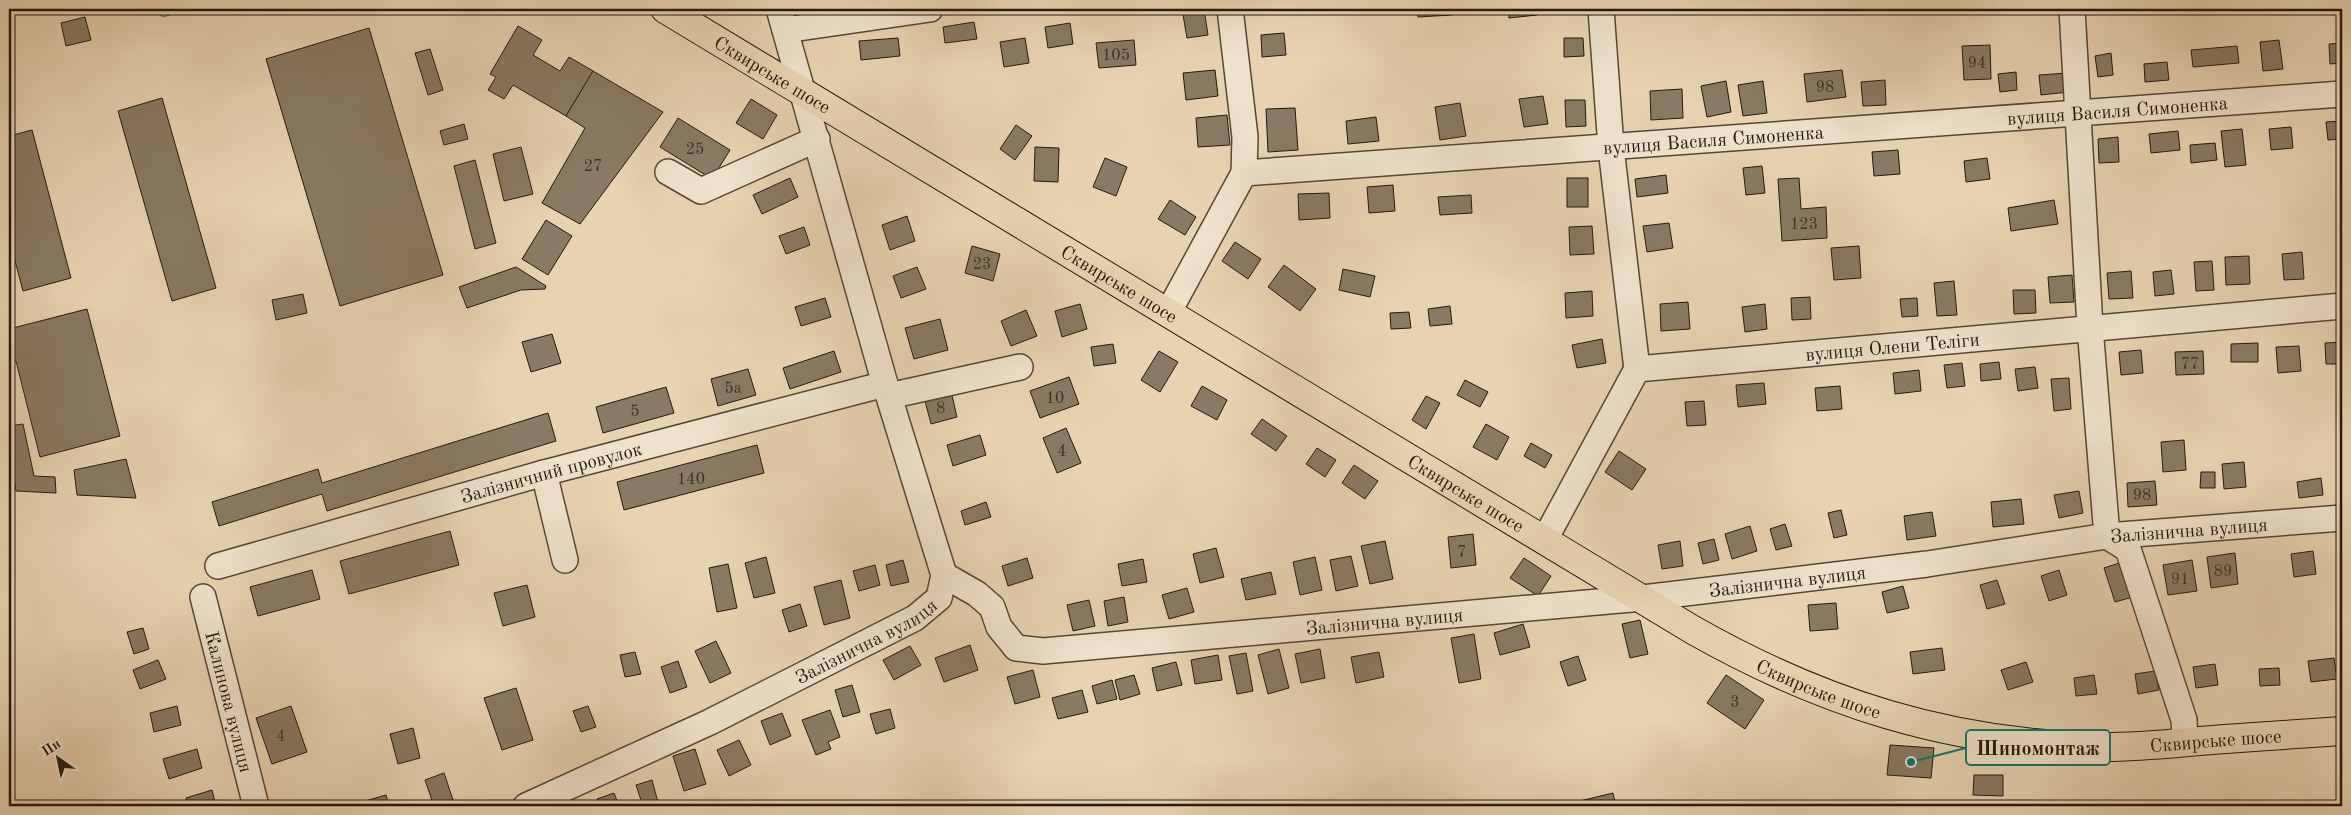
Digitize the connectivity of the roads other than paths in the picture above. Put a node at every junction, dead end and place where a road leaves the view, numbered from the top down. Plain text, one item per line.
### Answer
1 (664, 9) edge
2 (930, 9) edge
3 (1230, 9) edge
4 (1601, 9) edge
5 (2072, 9) edge
6 (782, 20) edge
7 (2342, 94) edge
8 (804, 95) junction
9 (2079, 114) junction
10 (817, 139) junction
11 (1611, 148) junction
12 (668, 172) dead end
13 (1244, 173) junction
14 (2342, 306) edge
15 (1168, 313) junction
16 (2090, 327) junction
17 (1020, 367) dead end
18 (1636, 369) junction
19 (887, 390) junction
20 (544, 473) junction
21 (2342, 518) edge
22 (2107, 536) junction
23 (1544, 541) junction
24 (565, 560) dead end
25 (218, 566) dead end
26 (944, 575) junction
27 (203, 597) dead end
28 (1643, 598) junction
29 (2342, 731) edge
30 (2185, 743) junction
31 (256, 806) edge
32 (526, 806) edge

1 - 8 main road, Сквирське шосе
2 - 6 street
3 - 13 street
4 - 11 street
5 - 9 street
6 - 8 street
7 - 9 street, вулиця Василя Симоненка
8 - 10 street
8 - 15 main road, Сквирське шосе
9 - 11 street, вулиця Василя Симоненка
9 - 16 street
10 - 12 street
10 - 19 street
11 - 13 street, вулиця Василя Симоненка
11 - 18 street
13 - 15 street
14 - 16 street, вулиця Олени Теліги
15 - 23 main road, Сквирське шосе
16 - 18 street, вулиця Олени Теліги
16 - 22 street
17 - 19 street, Залізничний провулок
18 - 23 street
19 - 20 street, Залізничний провулок
19 - 26 street
20 - 24 street
20 - 25 street, Залізничний провулок
21 - 22 street, Залізнична вулиця
22 - 28 street, Залізнична вулиця
22 - 30 street
23 - 28 main road, Сквирське шосе
26 - 28 street, Залізнична вулиця
26 - 32 street, Залізнична вулиця
27 - 31 street, Калинова вулиця
28 - 30 main road, Сквирське шосе
29 - 30 main road, Сквирське шосе

